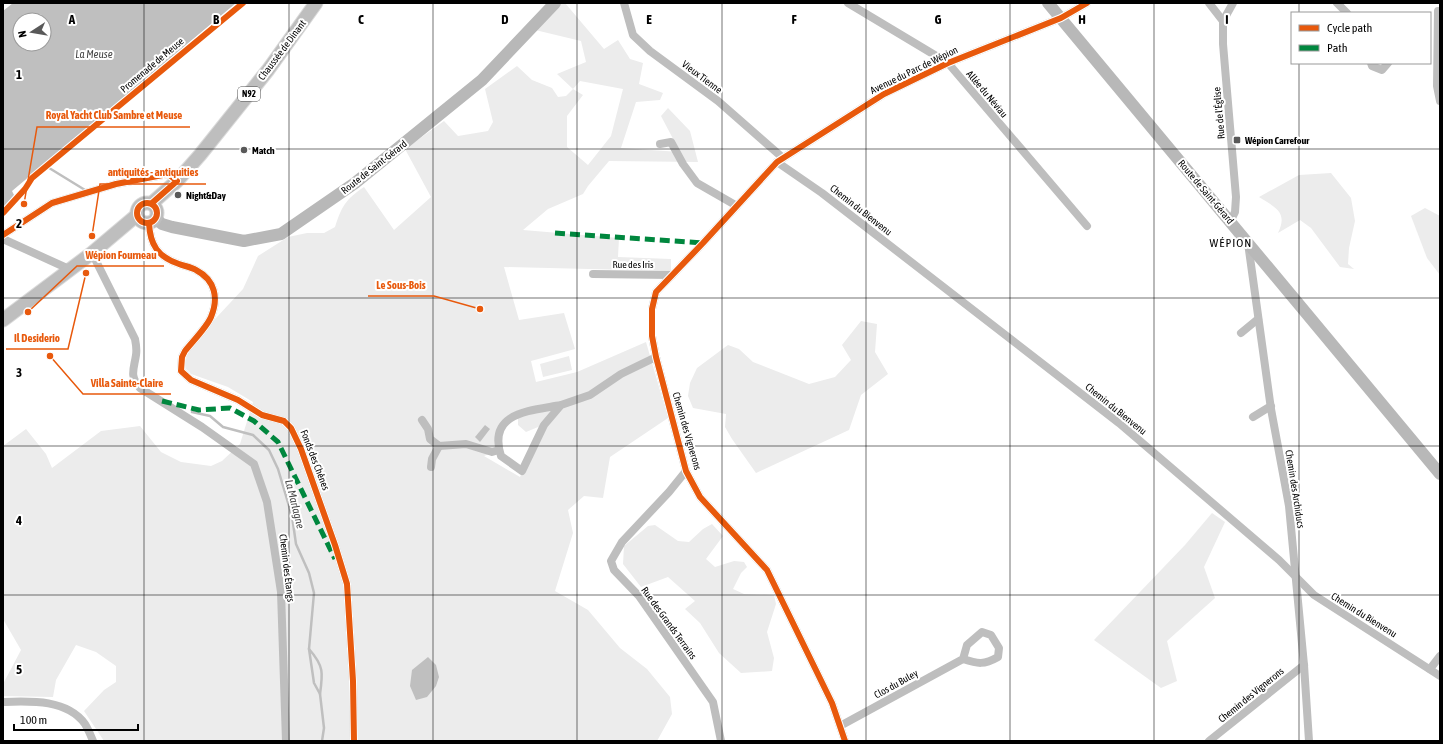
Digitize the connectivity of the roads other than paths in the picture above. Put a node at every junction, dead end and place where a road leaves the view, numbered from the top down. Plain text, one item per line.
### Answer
1 (316, 3) edge
2 (555, 3) edge
3 (624, 3) edge
4 (848, 3) edge
5 (1048, 3) edge
6 (1087, 3) edge
7 (1209, 3) edge
8 (1233, 3) edge
9 (1336, 3) edge
10 (1440, 10) edge
11 (1346, 12) edge
12 (1061, 18) junction
13 (1223, 21) junction
14 (948, 63) junction
15 (1371, 64) edge
16 (1387, 64) edge
17 (1440, 102) edge
18 (660, 144) dead end
19 (780, 160) junction
20 (177, 181) junction
21 (152, 203) junction
22 (737, 206) junction
23 (137, 215) junction
24 (152, 221) junction
25 (1230, 222) junction
26 (1087, 226) dead end
27 (3, 235) edge
28 (3, 239) edge
29 (1248, 242) junction
30 (92, 253) junction
31 (69, 269) junction
32 (593, 274) dead end
33 (672, 274) junction
34 (1258, 319) junction
35 (3, 320) edge
36 (1241, 333) dead end
37 (656, 357) junction
38 (561, 405) junction
39 (1271, 406) junction
40 (1253, 417) dead end
41 (422, 420) dead end
42 (439, 446) junction
43 (499, 450) junction
44 (431, 467) dead end
45 (686, 471) junction
46 (1440, 474) edge
47 (1295, 576) junction
48 (1440, 656) edge
49 (963, 659) junction
50 (1304, 664) junction
51 (1430, 669) junction
52 (1440, 676) edge
53 (3, 702) edge
54 (840, 726) junction
55 (93, 741) edge
56 (286, 741) edge
57 (354, 741) edge
58 (721, 741) edge
59 (845, 741) edge
60 (1209, 741) edge
61 (1309, 741) edge

1 - 20 main road, Chaussée de Dinant / N92
2 - 24 main road, Route de Saint-Gérard
3 - 19 street, Vieux Tienne
4 - 14 street, Allée du Néviau
5 - 12 main road, Route de Saint-Gérard
6 - 12 street, Avenue du Parc de Wépion
7 - 13 street
8 - 13 street, Rue de l'Église
9 - 11 street
10 - 17 street
12 - 14 street, Avenue du Parc de Wépion
12 - 25 main road, Route de Saint-Gérard
13 - 25 street, Rue de l'Église
14 - 19 street, Avenue du Parc de Wépion
14 - 26 street, Allée du Néviau
15 - 16 street
18 - 22 street
19 - 22 street, Chemin des Vignerons
19 - 47 street, Chemin du Bienvenu
20 - 21 main road, Chaussée de Dinant / N92
20 - 27 street
21 - 23 main road, N92
21 - 24 main road
22 - 33 street, Chemin des Vignerons
23 - 24 main road
23 - 30 main road, N92
24 - 57 street, Fonds des Chênes
25 - 29 main road, Route de Saint-Gérard
28 - 31 street
29 - 34 street, Chemin des Archiducs
29 - 46 main road, Route de Saint-Gérard
30 - 31 main road, N92
30 - 56 street, Chemin des Étangs
31 - 35 main road, N92
32 - 33 street, Rue des Iris
33 - 37 street, Chemin des Vignerons
34 - 36 street
34 - 39 street, Chemin des Archiducs
37 - 38 street
37 - 45 street, Chemin des Vignerons
38 - 43 street
38 - 43 street
39 - 40 street
39 - 47 street, Chemin des Archiducs
41 - 42 street
42 - 43 street
42 - 44 street
45 - 54 street, Chemin des Vignerons
45 - 58 street, Rue des Grands Terrains
47 - 50 street, Chemin des Archiducs
47 - 51 street, Chemin du Bienvenu
48 - 51 street
49 - 49 street
49 - 54 street, Clos du Buley
50 - 60 street, Chemin des Vignerons
50 - 61 street, Chemin des Archiducs
51 - 52 street, Chemin du Bienvenu
53 - 55 street
54 - 59 street, Chemin des Vignerons

